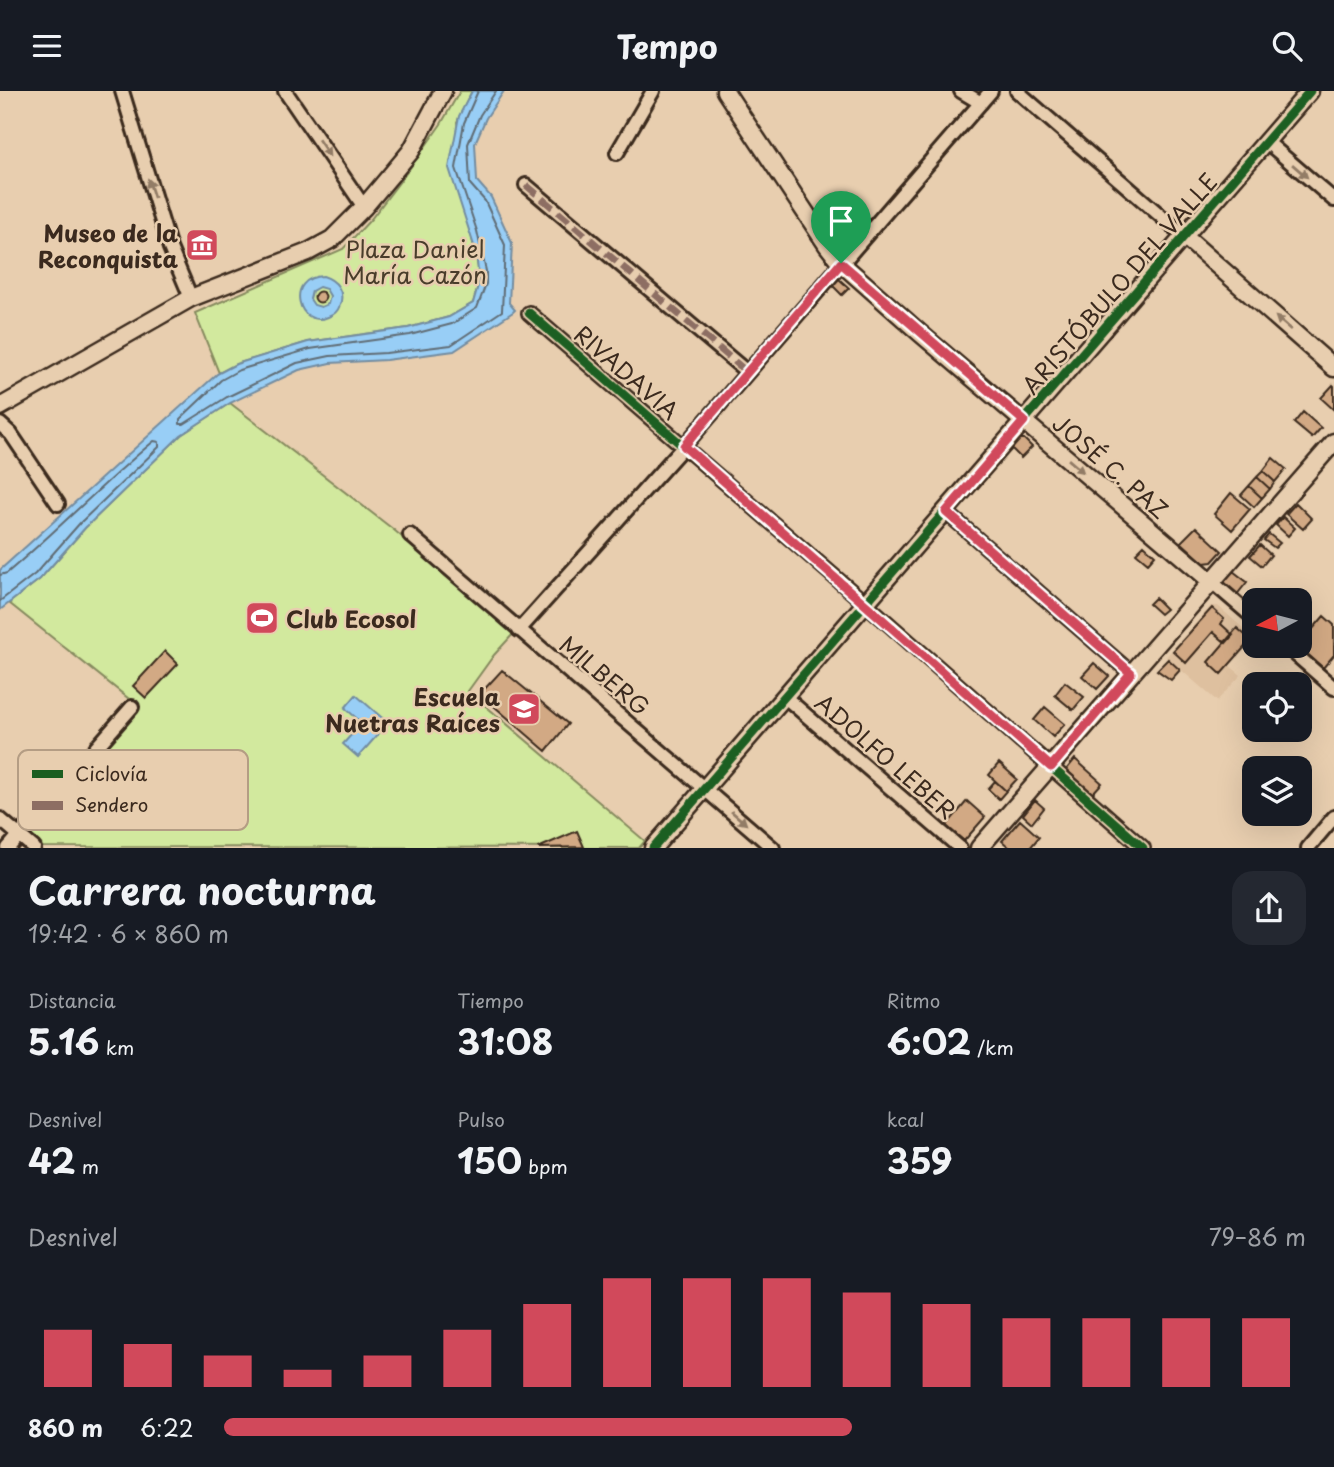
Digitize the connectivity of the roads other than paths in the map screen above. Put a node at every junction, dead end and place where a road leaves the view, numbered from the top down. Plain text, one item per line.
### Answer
1 (122, 91) edge
2 (285, 91) edge
3 (443, 91) edge
4 (653, 91) edge
5 (725, 91) edge
6 (961, 91) edge
7 (991, 91) edge
8 (1017, 91) edge
9 (1310, 91) edge
10 (981, 103) junction
11 (1267, 142) junction
12 (617, 153) dead end
13 (526, 185) dead end
14 (1334, 200) edge
15 (364, 207) junction
16 (1185, 237) junction
17 (841, 263) junction
18 (191, 298) junction
19 (529, 313) dead end
20 (1334, 368) edge
21 (747, 372) junction
22 (0, 408) edge
23 (1024, 421) junction
24 (0, 425) edge
25 (1334, 442) edge
26 (684, 446) junction
27 (58, 504) dead end
28 (946, 512) junction
29 (410, 535) dead end
30 (1212, 582) junction
31 (866, 604) junction
32 (1242, 608) edge
33 (519, 630) junction
34 (1300, 658) edge
35 (1131, 673) junction
36 (1334, 688) edge
37 (785, 697) junction
38 (132, 707) dead end
39 (94, 750) edge
40 (1051, 767) junction
41 (705, 788) junction
42 (1334, 817) edge
43 (0, 819) edge
44 (23, 830) edge
45 (19, 835) junction
46 (8, 848) edge
47 (34, 848) edge
48 (653, 848) edge
49 (773, 848) edge
50 (960, 848) edge
51 (979, 848) edge
52 (1143, 848) edge
53 (1308, 848) edge

18 -> 1 street
2 -> 15 street
3 - 15 street
4 - 12 street
5 - 17 street, JOSÉ C. PAZ
6 - 10 street
7 - 10 street
8 - 16 street
9 - 11 street, ARISTÓBULO DEL VALLE
10 - 17 street
11 -> 14 street
11 - 16 street, ARISTÓBULO DEL VALLE
13 - 21 street
15 - 18 street
20 -> 16 street
16 - 23 street, ARISTÓBULO DEL VALLE
17 - 21 street
17 - 23 street, JOSÉ C. PAZ
18 - 22 street
19 - 26 street, RIVADAVIA
21 - 26 street
23 - 28 street, ARISTÓBULO DEL VALLE
23 -> 30 street, JOSÉ C. PAZ
24 - 27 street
25 - 30 street
26 - 31 street, RIVADAVIA
26 - 33 street
28 - 31 street, ARISTÓBULO DEL VALLE
28 - 35 street
29 - 33 street, MILBERG
30 - 32 street, JOSÉ C. PAZ
30 - 35 street
31 - 37 street, ARISTÓBULO DEL VALLE
31 - 40 street, RIVADAVIA
33 - 41 street, MILBERG
34 - 36 street
35 - 40 street
37 - 41 street, ARISTÓBULO DEL VALLE
37 - 50 street, ADOLFO LEBER
38 - 39 street
40 - 51 street
40 - 52 street, RIVADAVIA
41 - 48 street, ARISTÓBULO DEL VALLE
41 -> 49 street, MILBERG
42 - 53 street
43 - 45 street
44 - 45 street
45 - 46 street
45 - 47 street

